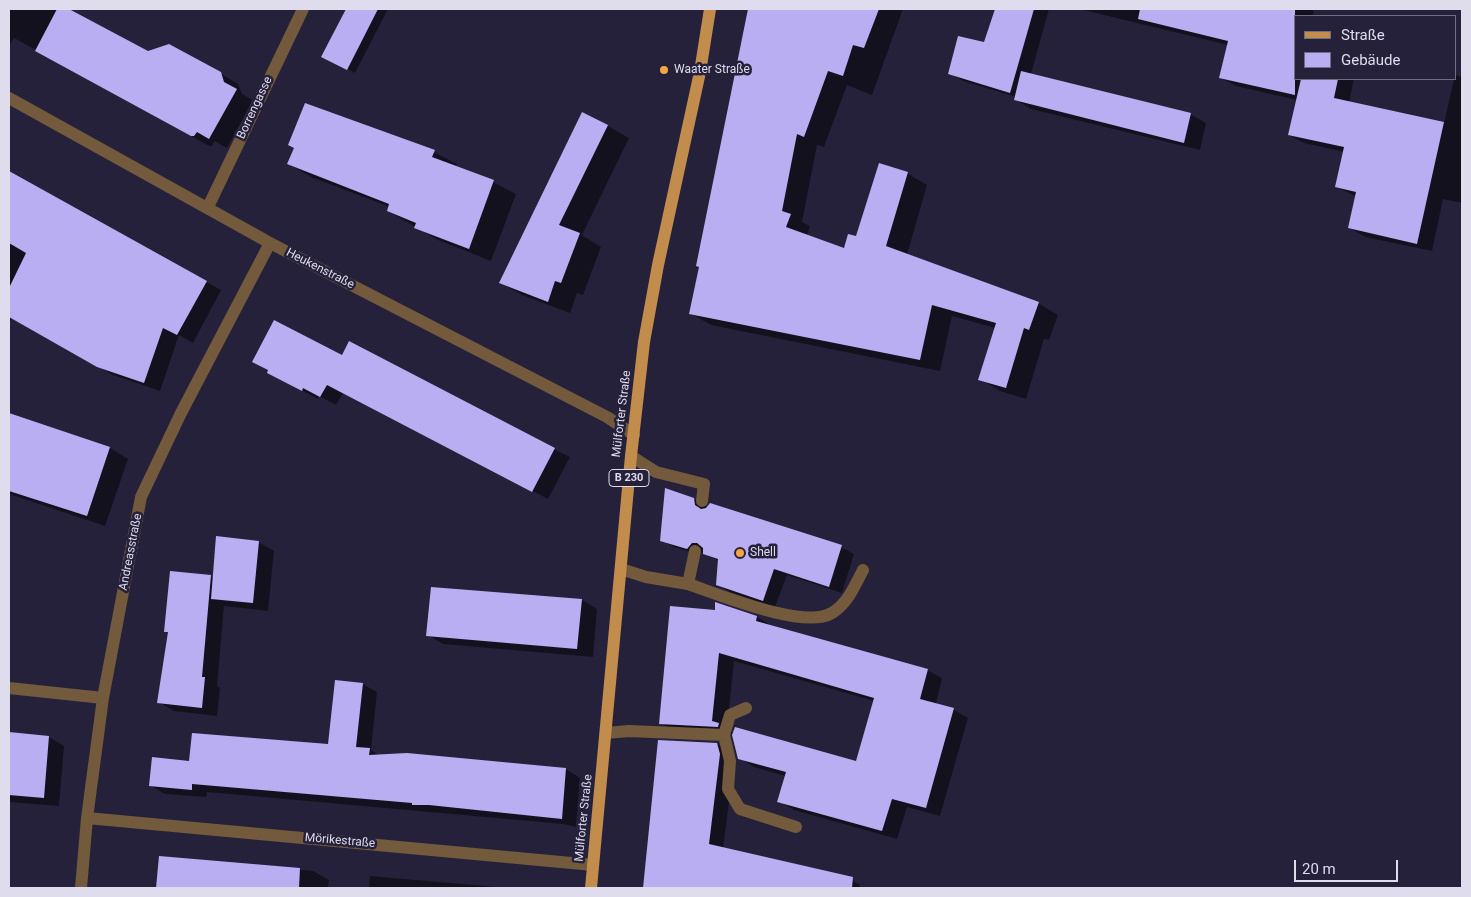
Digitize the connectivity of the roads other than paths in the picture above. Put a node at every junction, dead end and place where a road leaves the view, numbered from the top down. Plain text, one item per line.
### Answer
1 (303, 9) edge
2 (710, 9) edge
3 (9, 98) edge
4 (208, 208) junction
5 (270, 244) junction
6 (634, 435) junction
7 (631, 456) junction
8 (702, 501) dead end
9 (695, 551) dead end
10 (621, 569) junction
11 (863, 570) dead end
12 (688, 584) junction
13 (9, 688) edge
14 (103, 698) junction
15 (746, 708) dead end
16 (606, 733) junction
17 (724, 735) junction
18 (87, 818) junction
19 (796, 827) dead end
20 (593, 865) junction
21 (81, 888) edge
22 (591, 888) edge

1 - 4 street, Borrengasse
2 - 6 main road, Mülforter Straße / B 230
3 - 4 street, Heukenstraße
4 - 5 street, Heukenstraße
5 - 6 street, Heukenstraße
5 - 14 street, Andreasstraße
6 - 7 main road, Mülforter Straße / B 230
7 - 8 street
7 - 10 main road, Mülforter Straße / B 230
9 - 12 street
10 - 12 street
10 - 16 main road, Mülforter Straße / B 230
11 - 12 street
13 - 14 street
14 - 18 street, Andreasstraße
15 - 17 street
16 - 17 street
16 - 20 main road, Mülforter Straße / B 230
17 - 19 street
18 - 20 street, Mörikestraße
18 - 21 street, Andreasstraße
20 - 22 main road, Mülforter Straße / B 230

